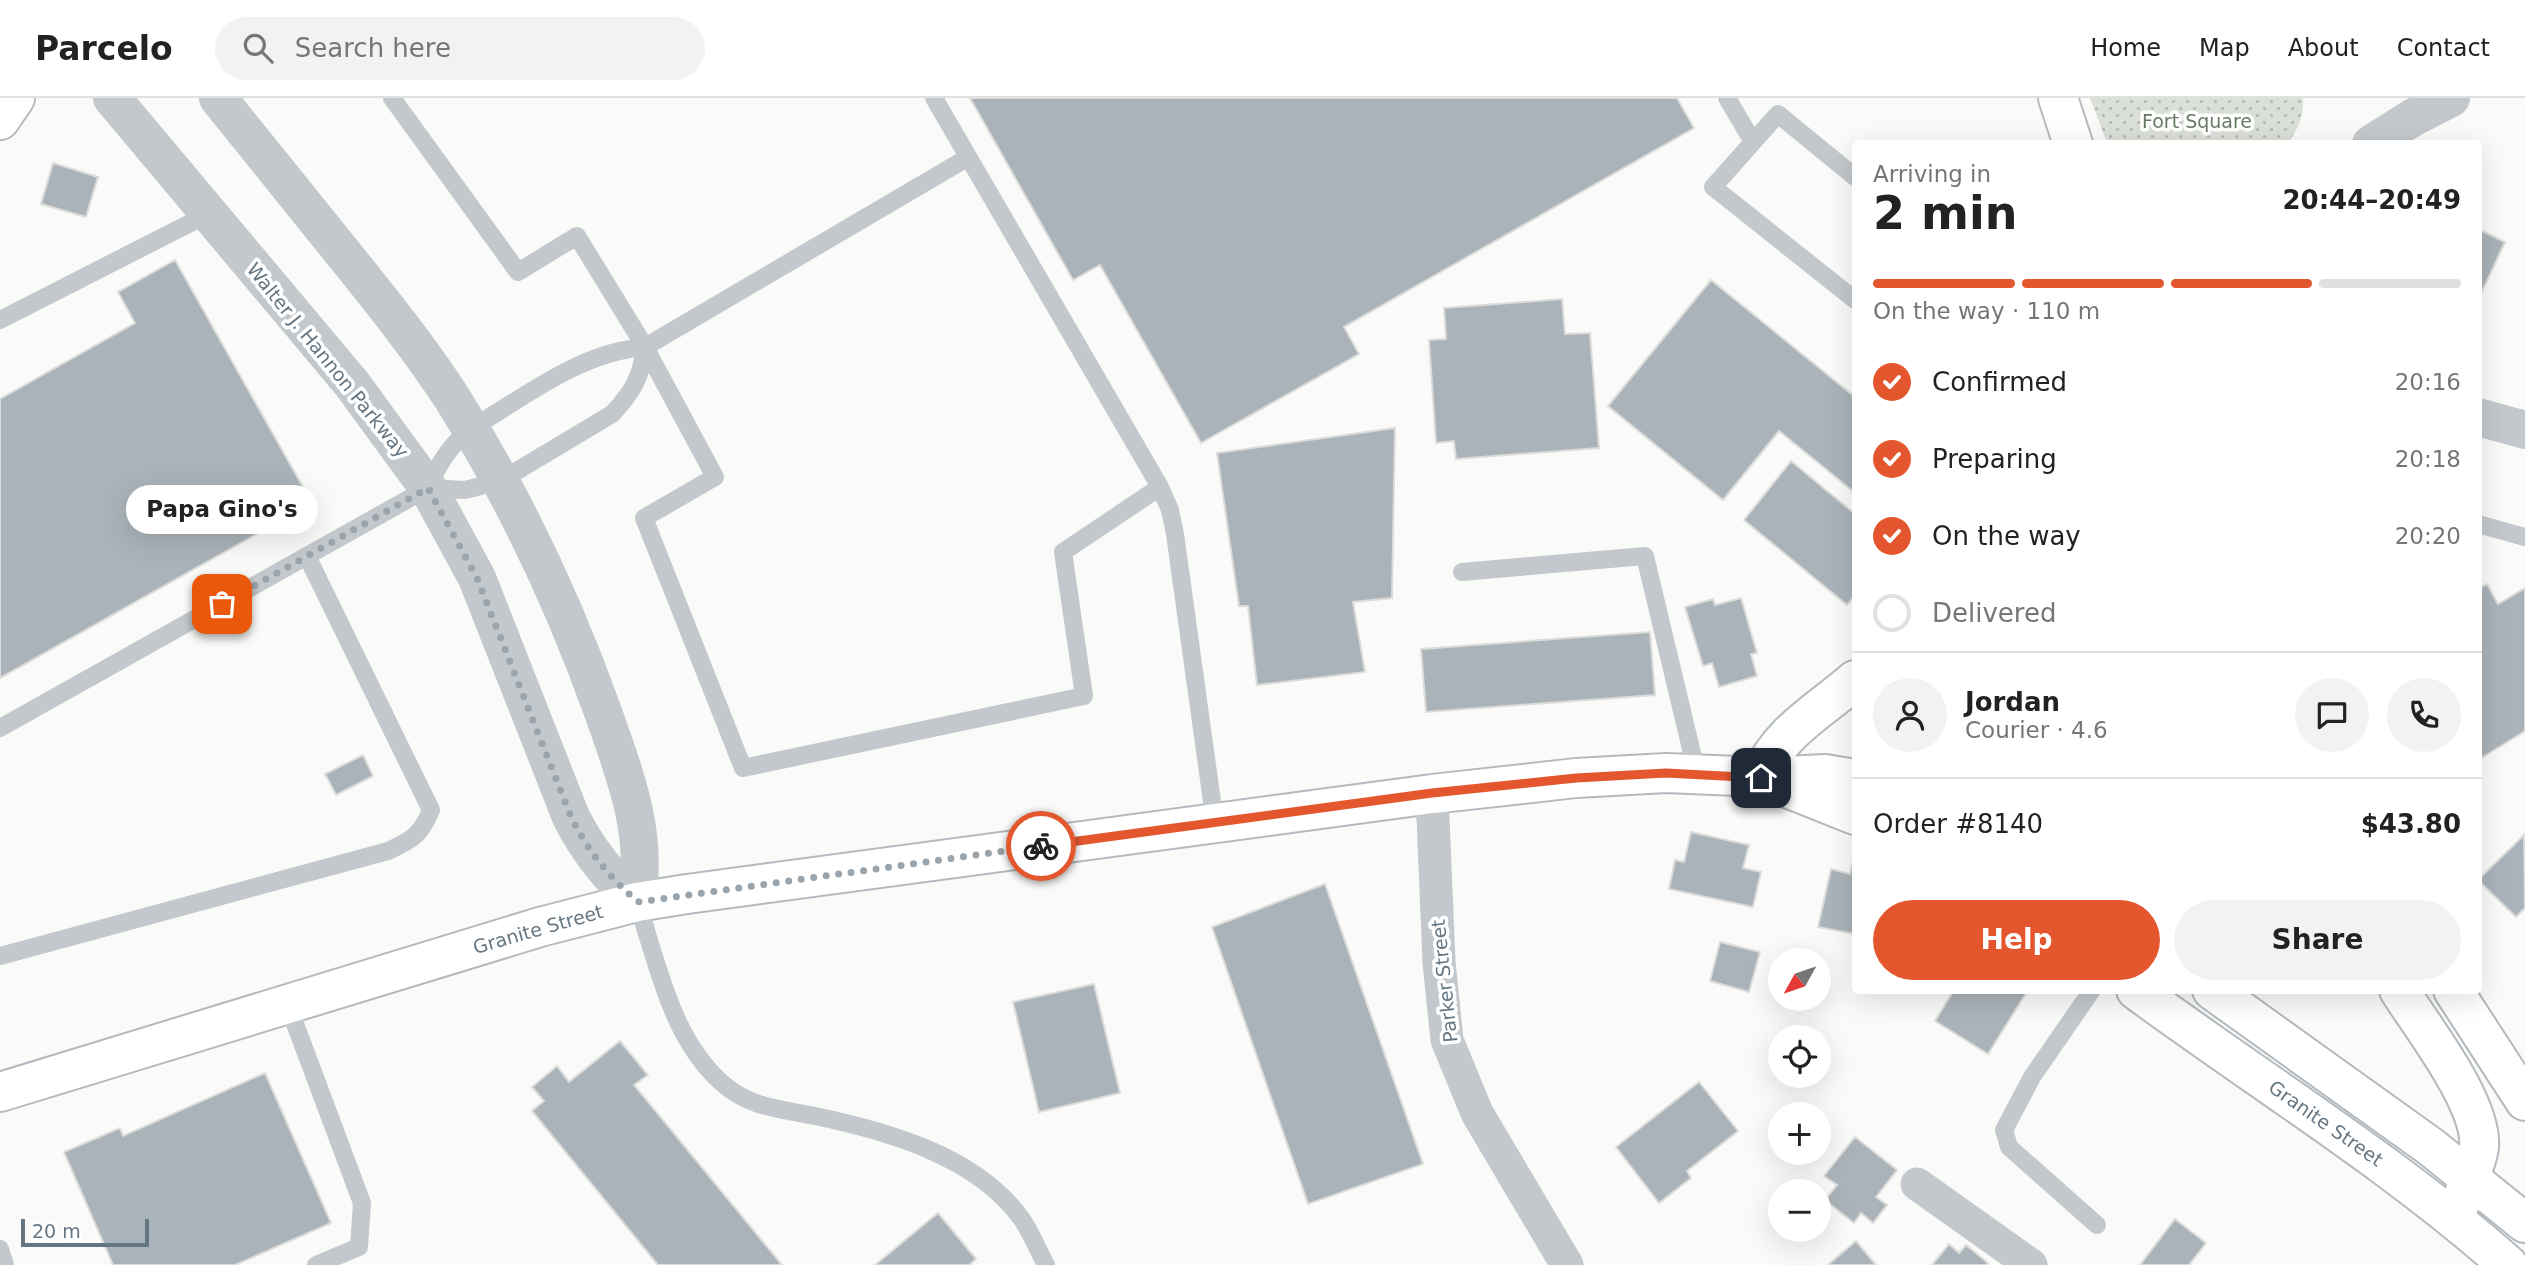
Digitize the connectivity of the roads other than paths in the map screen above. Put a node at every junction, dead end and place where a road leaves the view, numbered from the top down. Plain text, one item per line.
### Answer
1 (15, 98) edge
2 (112, 98) edge
3 (218, 98) edge
4 (392, 98) edge
5 (933, 98) edge
6 (1727, 98) edge
7 (2058, 98) edge
8 (2451, 98) edge
9 (2405, 108) edge
10 (0, 120) edge
11 (2072, 140) edge
12 (2375, 140) edge
13 (1753, 142) junction
14 (967, 158) junction
15 (1852, 175) edge
16 (208, 214) junction
17 (1852, 298) edge
18 (0, 320) edge
19 (645, 347) junction
20 (2482, 418) edge
21 (470, 429) junction
22 (2525, 430) edge
23 (500, 481) junction
24 (1160, 487) junction
25 (428, 488) junction
26 (2482, 525) edge
27 (2525, 537) edge
28 (307, 556) junction
29 (1462, 572) dead end
30 (1852, 683) edge
31 (0, 728) edge
32 (1697, 774) junction
33 (1761, 778) junction
34 (1852, 779) edge
35 (1432, 793) junction
36 (1852, 815) edge
37 (1216, 823) junction
38 (638, 902) junction
39 (0, 957) edge
40 (2089, 994) edge
41 (2142, 994) edge
42 (2217, 994) edge
43 (2402, 994) edge
44 (2456, 994) edge
45 (288, 1005) junction
46 (0, 1092) edge
47 (2525, 1101) edge
48 (2469, 1176) junction
49 (1917, 1184) dead end
50 (2525, 1223) edge
51 (2096, 1225) dead end
52 (0, 1249) edge
53 (2497, 1256) edge
54 (5, 1265) edge
55 (316, 1265) edge
56 (1046, 1265) edge
57 (1567, 1265) edge
58 (2031, 1265) edge

1 - 10 main road
2 - 16 street, Walter J. Hannon Parkway
3 - 21 street
4 - 19 lane
5 - 14 lane
6 - 13 lane
7 - 11 main road
8 - 9 street
9 - 12 street
13 - 15 lane
13 - 17 lane
14 - 19 lane
14 - 24 lane
16 - 18 lane
16 - 25 street, Walter J. Hannon Parkway
19 - 21 lane
19 - 23 lane
19 - 24 lane
20 - 22 street
21 - 23 street
21 - 25 lane
23 - 25 lane
23 - 38 street
24 - 37 lane
25 - 28 lane
25 - 38 street, Walter J. Hannon Parkway
26 - 27 lane
28 - 31 lane
28 - 39 lane
29 - 32 lane
30 - 33 main road
32 - 33 main road, Granite Street
32 - 35 main road, Granite Street
33 - 34 main road, Granite Street
33 - 36 main road, Granite Street
35 - 37 main road, Granite Street
35 - 57 street, Parker Street
37 - 38 main road, Granite Street
38 - 45 main road, Granite Street
38 - 56 lane
40 - 51 lane
41 - 53 main road, Granite Street
42 - 48 main road
43 - 48 main road
44 - 47 main road
45 - 46 main road, Granite Street
45 - 55 lane
48 - 50 main road
48 - 53 main road
49 - 58 street
52 - 54 lane

